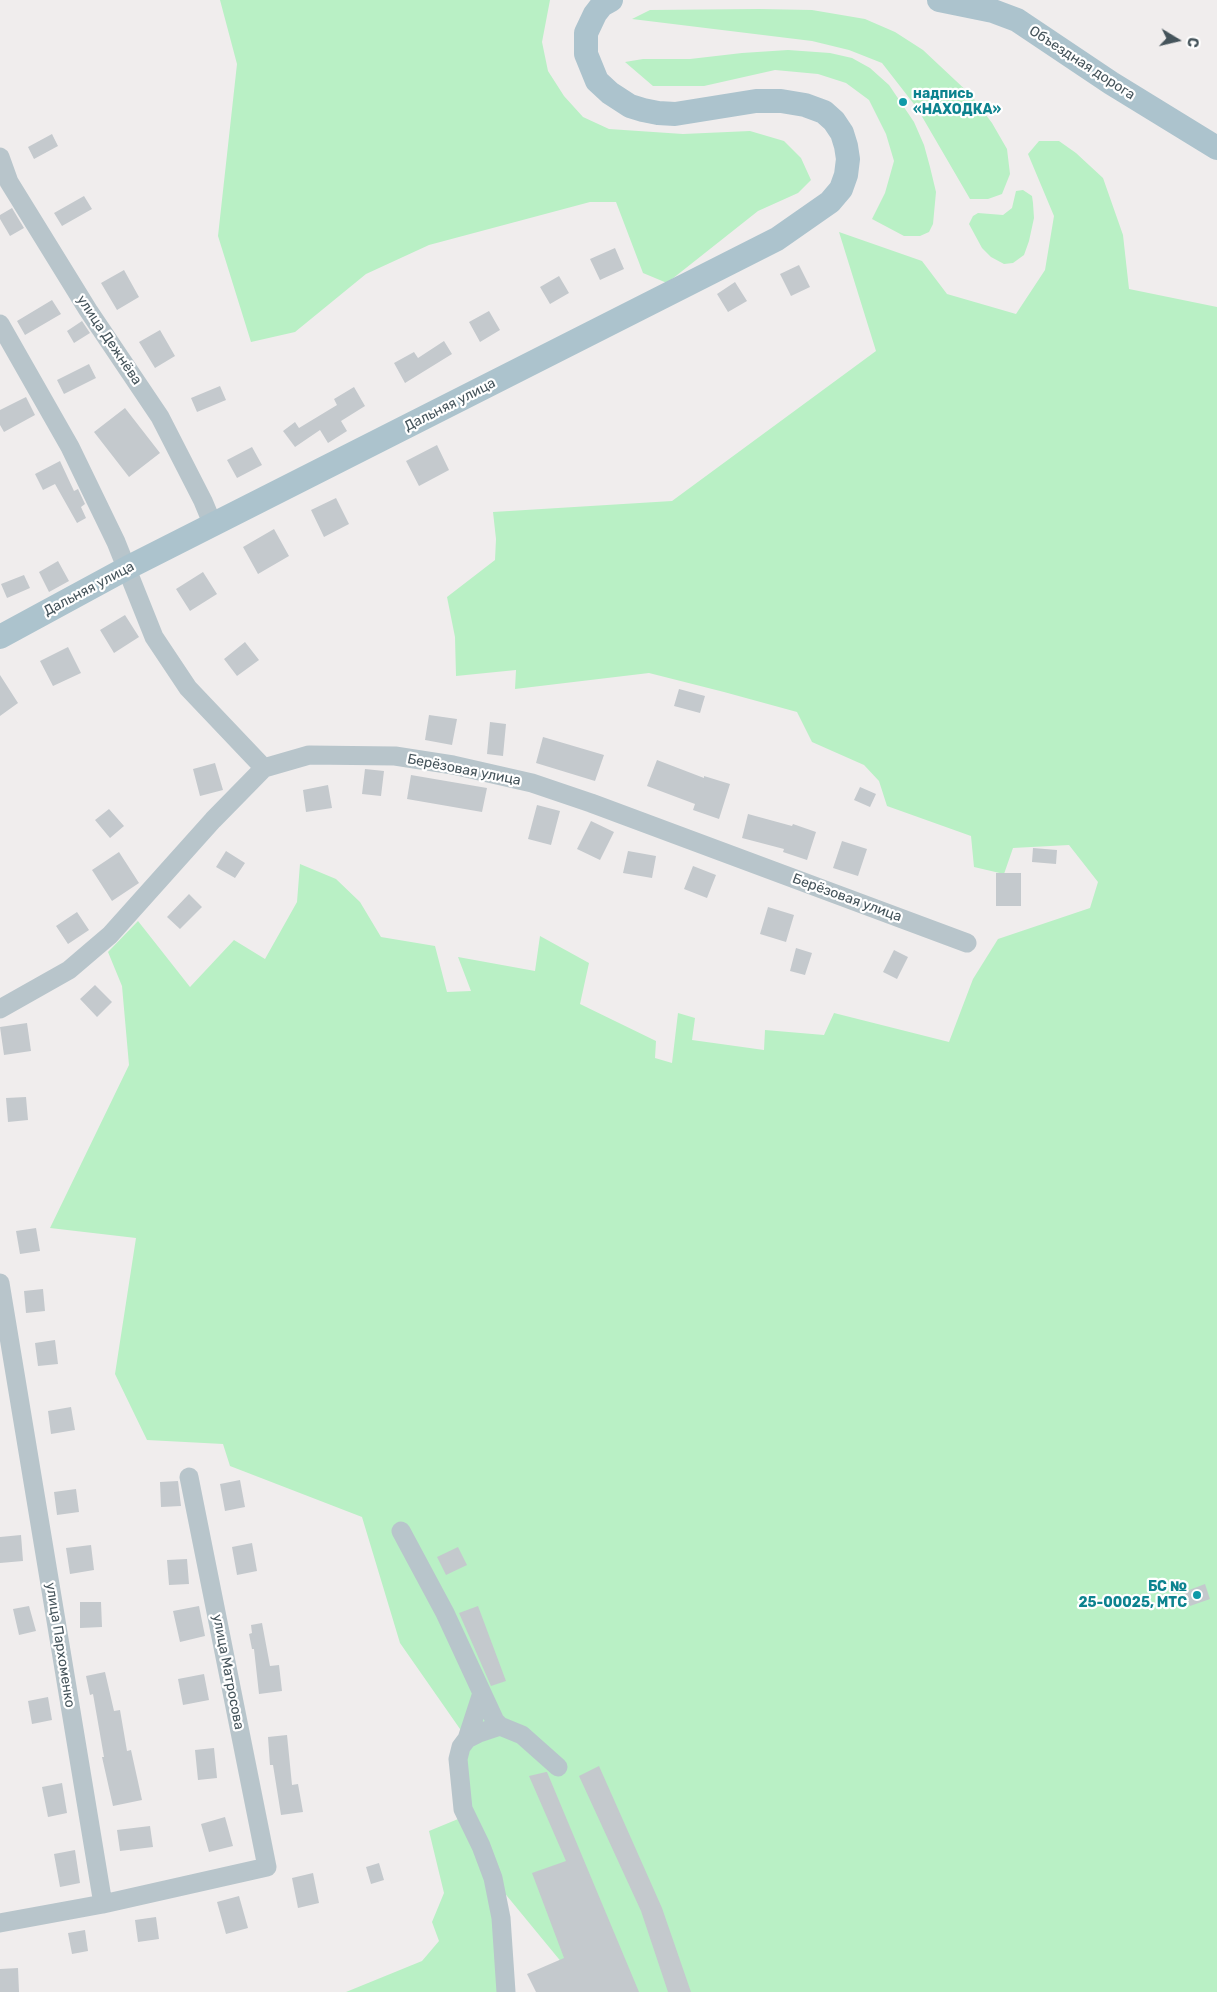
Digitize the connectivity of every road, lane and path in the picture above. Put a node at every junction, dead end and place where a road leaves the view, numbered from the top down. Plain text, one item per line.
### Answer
1 (610, 0) edge
2 (939, 0) edge
3 (991, 6) edge
4 (1217, 148) edge
5 (0, 157) edge
6 (0, 324) edge
7 (212, 524) junction
8 (127, 568) junction
9 (0, 637) edge
10 (264, 768) junction
11 (967, 943) dead end
12 (0, 1009) edge
13 (0, 1283) edge
14 (189, 1477) dead end
15 (400, 1531) dead end
16 (482, 1693) junction
17 (500, 1726) junction
18 (466, 1739) junction
19 (558, 1767) dead end
20 (103, 1904) junction
21 (0, 1923) edge
22 (506, 1992) edge

1 - 7 main road, Дальняя улица
2 - 3 main road, Объездная дорога
3 - 4 main road, Объездная дорога
5 - 7 street, улица Дежнёва
6 - 8 street
7 - 8 main road, Дальняя улица
8 - 9 main road, Дальняя улица
8 - 10 street
10 - 11 street, Берёзовая улица
10 - 12 street, Берёзовая улица
13 - 20 street, улица Пархоменко
14 - 20 street, улица Матросова
15 - 16 street
16 - 17 street
16 - 18 street
17 - 18 street
17 - 19 street
18 - 22 street
20 - 21 street

